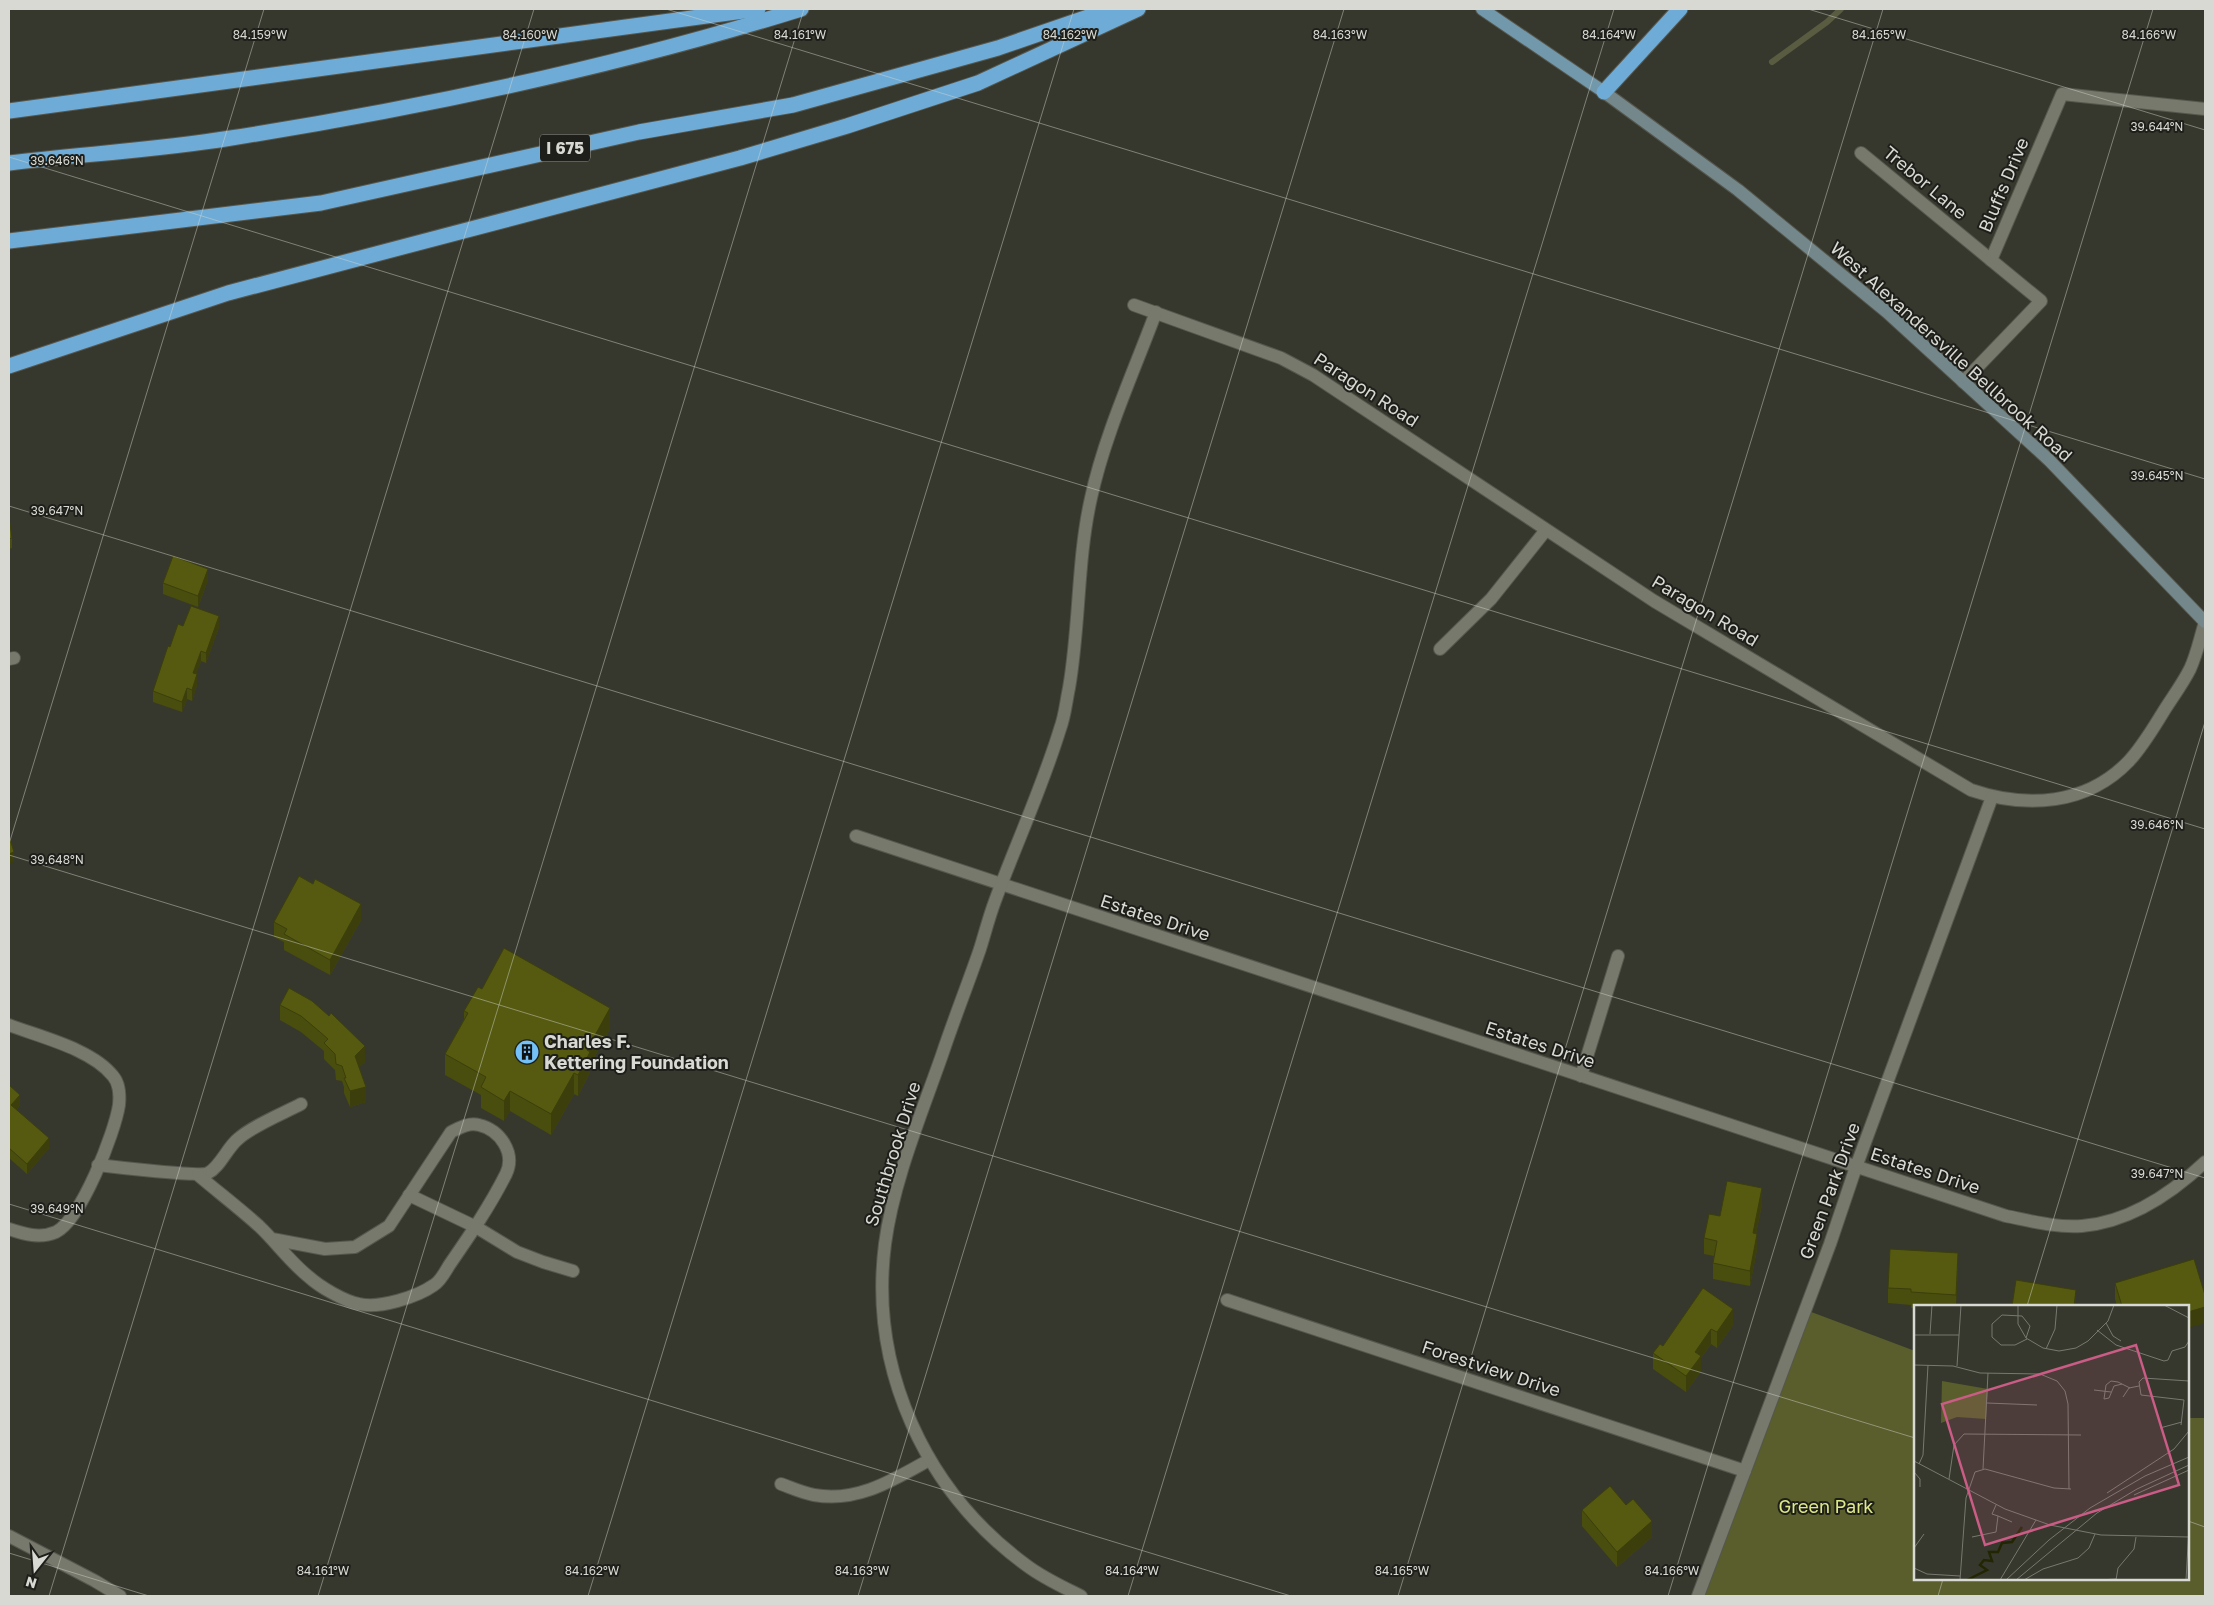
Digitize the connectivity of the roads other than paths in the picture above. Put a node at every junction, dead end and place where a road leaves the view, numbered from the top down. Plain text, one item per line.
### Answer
1 (758, 9) edge
2 (801, 9) edge
3 (1111, 9) edge
4 (1138, 9) edge
5 (1482, 9) edge
6 (1680, 9) edge
7 (1604, 92) junction
8 (2205, 110) edge
9 (9, 111) edge
10 (1861, 152) dead end
11 (9, 163) edge
12 (9, 241) edge
13 (1991, 260) junction
14 (1134, 305) dead end
15 (1156, 312) junction
16 (9, 366) edge
17 (1963, 382) junction
18 (1546, 530) junction
19 (2205, 622) edge
20 (1440, 649) dead end
21 (1992, 797) junction
22 (856, 836) dead end
23 (1001, 886) junction
24 (1618, 956) dead end
25 (9, 1025) edge
26 (1581, 1076) junction
27 (302, 1104) dead end
28 (2205, 1162) edge
29 (98, 1165) junction
30 (1856, 1167) junction
31 (198, 1175) junction
32 (409, 1195) junction
33 (476, 1227) junction
34 (9, 1229) edge
35 (272, 1239) junction
36 (573, 1271) dead end
37 (1227, 1300) dead end
38 (930, 1460) junction
39 (1744, 1471) junction
40 (781, 1484) dead end
41 (9, 1536) edge
42 (120, 1596) edge
43 (1081, 1596) edge
44 (1698, 1596) edge

1 - 9 highway
2 - 11 highway
3 - 12 highway, I 675
4 - 16 highway
5 - 7 main road, West Alexandersville Bellbrook Road
6 - 7 highway
7 - 17 main road, West Alexandersville Bellbrook Road
8 - 13 street, Bluffs Drive
10 - 13 street, Trebor Lane
13 - 17 street, Bluffs Drive
14 - 15 street, Paragon Road
15 - 18 street, Paragon Road
15 - 23 street, Southbrook Drive
17 - 19 main road, West Alexandersville Bellbrook Road
18 - 20 street
18 - 21 street, Paragon Road
19 - 21 street, Paragon Road
21 - 30 street, Green Park Drive
22 - 23 street, Estates Drive
23 - 26 street, Estates Drive
23 - 38 street, Southbrook Drive
24 - 26 street
25 - 29 street
26 - 30 street, Estates Drive
27 - 31 street
28 - 30 street, Estates Drive
29 - 31 street
29 - 34 street
30 - 39 street, Green Park Drive
31 - 35 street
32 - 33 street
32 - 33 street
32 - 35 street
33 - 35 street
33 - 36 street
37 - 39 street, Forestview Drive
38 - 40 street
38 - 43 street, Southbrook Drive
39 - 44 street, Green Park Drive
41 - 42 street

